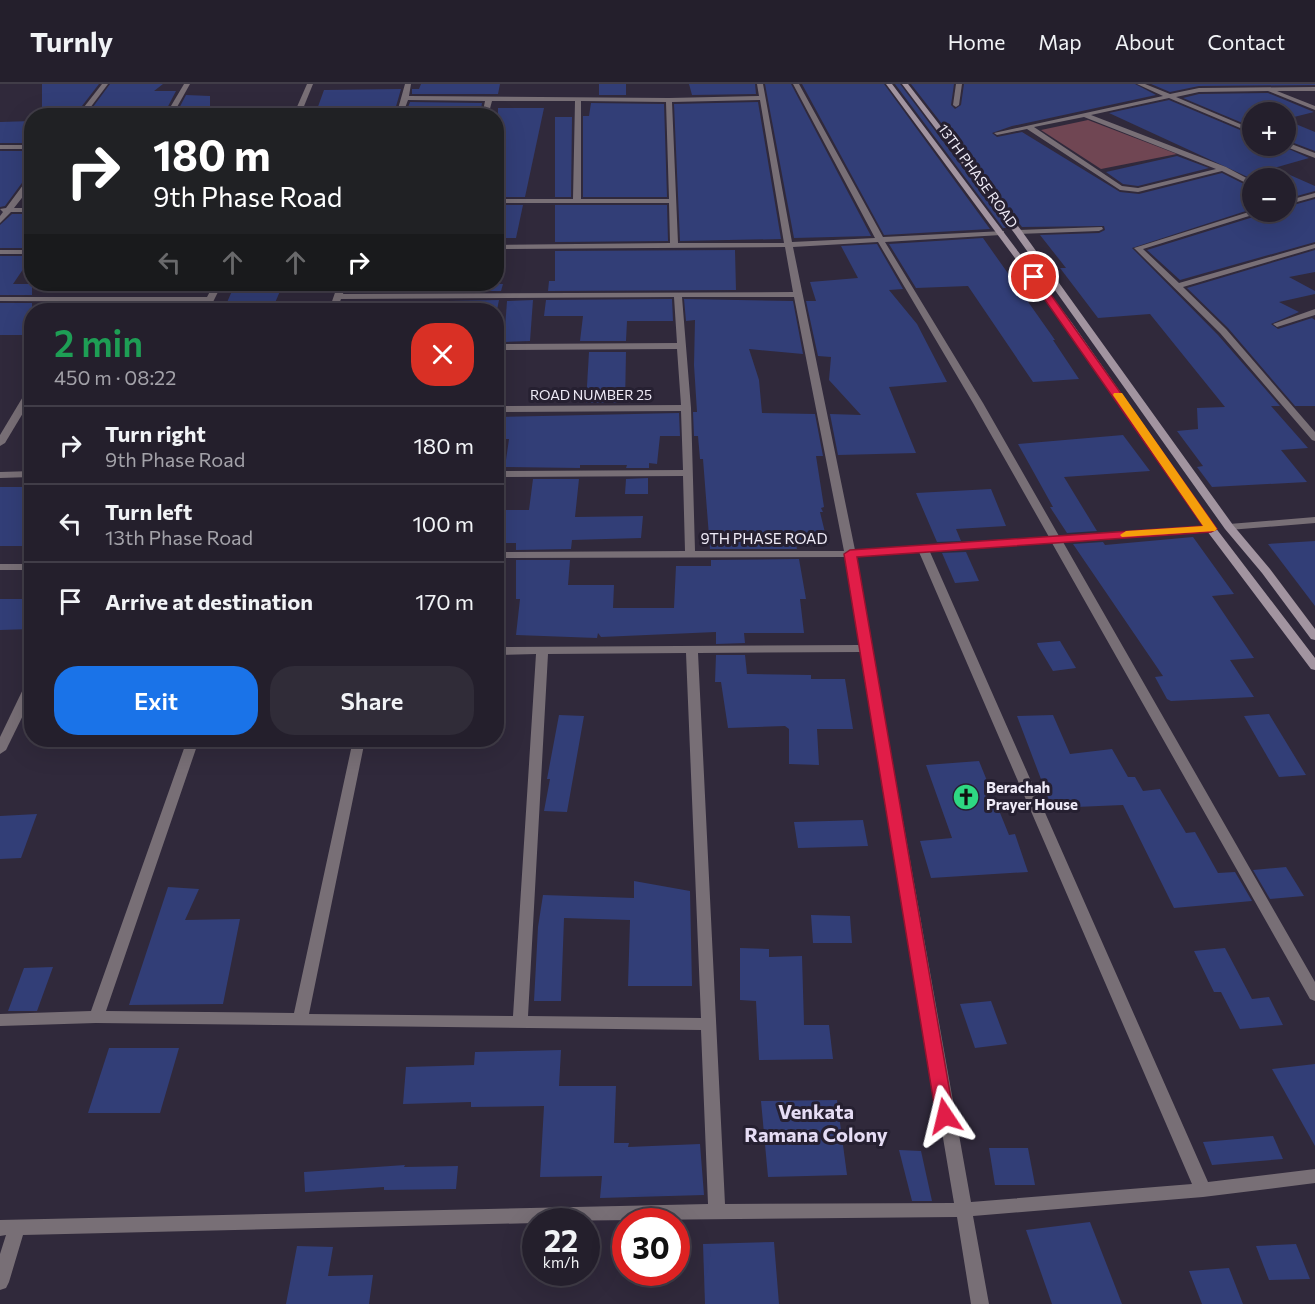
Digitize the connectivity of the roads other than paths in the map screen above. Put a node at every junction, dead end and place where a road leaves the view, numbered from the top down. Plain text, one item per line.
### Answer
1 (105, 84) edge
2 (187, 84) edge
3 (310, 84) edge
4 (408, 84) edge
5 (760, 84) edge
6 (796, 84) edge
7 (889, 84) edge
8 (905, 84) edge
9 (959, 84) edge
10 (1140, 84) edge
11 (1264, 88) junction
12 (1315, 89) edge
13 (1166, 95) junction
14 (405, 98) junction
15 (489, 98) junction
16 (762, 98) junction
17 (578, 99) junction
18 (669, 100) junction
19 (956, 105) dead end
20 (86, 108) edge
21 (173, 108) edge
22 (300, 108) edge
23 (402, 108) edge
24 (487, 108) edge
25 (1315, 108) edge
26 (1083, 114) junction
27 (1028, 126) junction
28 (1242, 127) edge
29 (997, 133) dead end
30 (0, 147) edge
31 (24, 147) edge
32 (1296, 148) edge
33 (1315, 156) edge
34 (1222, 169) junction
35 (1242, 179) edge
36 (24, 188) edge
37 (1315, 195) edge
38 (1296, 200) edge
39 (504, 201) edge
40 (577, 201) junction
41 (672, 201) junction
42 (998, 205) junction
43 (980, 206) junction
44 (4, 210) edge
45 (24, 210) edge
46 (1242, 217) edge
47 (0, 221) edge
48 (1100, 229) dead end
49 (1018, 232) junction
50 (1001, 233) junction
51 (881, 241) junction
52 (789, 245) junction
53 (674, 246) junction
54 (1315, 246) edge
55 (504, 247) edge
56 (0, 252) edge
57 (24, 252) edge
58 (1022, 261) junction
59 (1039, 261) junction
60 (1179, 286) junction
61 (214, 291) edge
62 (340, 291) edge
63 (798, 294) junction
64 (678, 295) junction
65 (338, 297) junction
66 (0, 300) edge
67 (86, 300) junction
68 (210, 300) junction
69 (84, 303) edge
70 (208, 303) edge
71 (336, 303) edge
72 (1315, 312) edge
73 (1277, 324) dead end
74 (682, 346) junction
75 (504, 347) edge
76 (24, 403) edge
77 (686, 408) junction
78 (504, 409) edge
79 (1315, 438) edge
80 (0, 443) edge
81 (688, 473) junction
82 (24, 474) edge
83 (504, 474) edge
84 (0, 475) edge
85 (1315, 520) edge
86 (1229, 527) junction
87 (1211, 529) junction
88 (1055, 540) junction
89 (923, 549) junction
90 (690, 554) junction
91 (850, 554) junction
92 (504, 555) edge
93 (0, 567) edge
94 (24, 567) edge
95 (1242, 570) junction
96 (1266, 571) junction
97 (1315, 637) edge
98 (865, 648) junction
99 (692, 650) junction
100 (504, 651) edge
101 (542, 651) junction
102 (1315, 666) edge
103 (24, 700) edge
104 (191, 747) edge
105 (357, 747) edge
106 (0, 750) edge
107 (1315, 995) edge
108 (96, 1017) junction
109 (0, 1020) edge
110 (300, 1020) junction
111 (520, 1022) junction
112 (709, 1024) junction
113 (1315, 1176) edge
114 (1203, 1190) junction
115 (717, 1210) junction
116 (962, 1210) junction
117 (9, 1228) edge
118 (0, 1282) edge
119 (980, 1304) edge

1 - 20 street
2 - 21 street
3 - 22 street
4 - 14 street
5 - 16 street
6 - 51 street
7 - 43 street, 13TH PHASE ROAD
8 - 42 street, 13TH PHASE ROAD
9 - 19 street
10 - 13 street
11 - 12 street
11 - 13 street
11 - 25 street
13 - 26 street
13 - 28 street
14 - 15 street
14 - 23 street
15 - 17 street
15 - 24 street
16 - 18 street
16 - 52 street
17 - 18 street
17 - 40 street
18 - 41 street
26 - 27 street
26 - 34 street
27 - 29 street
27 - 34 street
30 - 31 street
32 - 33 street
34 - 35 street
36 - 44 street
37 - 38 street
39 - 40 street
40 - 41 street
41 - 53 street
42 - 43 street
42 - 49 street, 13TH PHASE ROAD
43 - 50 street, 13TH PHASE ROAD
44 - 45 street
44 - 47 street
46 - 60 street
48 - 49 street
49 - 59 street, 13TH PHASE ROAD
50 - 51 street
50 - 58 street, 13TH PHASE ROAD
51 - 52 street
51 - 88 street
52 - 53 street
52 - 63 street
53 - 55 street
54 - 60 street
56 - 57 street
58 - 59 street
58 - 87 street, 13TH PHASE ROAD
59 - 86 street, 13TH PHASE ROAD
60 - 79 street
61 - 68 street
62 - 65 street
63 - 64 street
63 - 91 street
64 - 65 street
64 - 74 street
65 - 71 street
66 - 67 street
67 - 68 street
67 - 69 street
68 - 70 street
72 - 73 street
74 - 75 street
74 - 77 street
76 - 80 street
77 - 78 street, ROAD NUMBER 25
77 - 81 street
81 - 83 street
81 - 90 street
82 - 84 street
85 - 86 street
86 - 96 street, 13TH PHASE ROAD
87 - 88 street, 9TH PHASE ROAD
87 - 95 street, 13TH PHASE ROAD
88 - 89 street, 9TH PHASE ROAD
88 - 107 street
89 - 91 street, 9TH PHASE ROAD
89 - 114 street
90 - 91 street, 9TH PHASE ROAD
90 - 92 street, 9TH PHASE ROAD
91 - 98 street
93 - 94 street
95 - 96 street
95 - 102 street, 13TH PHASE ROAD
96 - 97 street, 13TH PHASE ROAD
98 - 99 street
98 - 116 street
99 - 101 street
99 - 112 street
100 - 101 street
101 - 111 street
103 - 106 street
104 - 108 street
105 - 110 street
108 - 109 street
108 - 110 street
110 - 111 street
111 - 112 street
112 - 115 street
113 - 114 street
114 - 116 street
115 - 116 street
115 - 117 street
116 - 119 street
117 - 118 street

